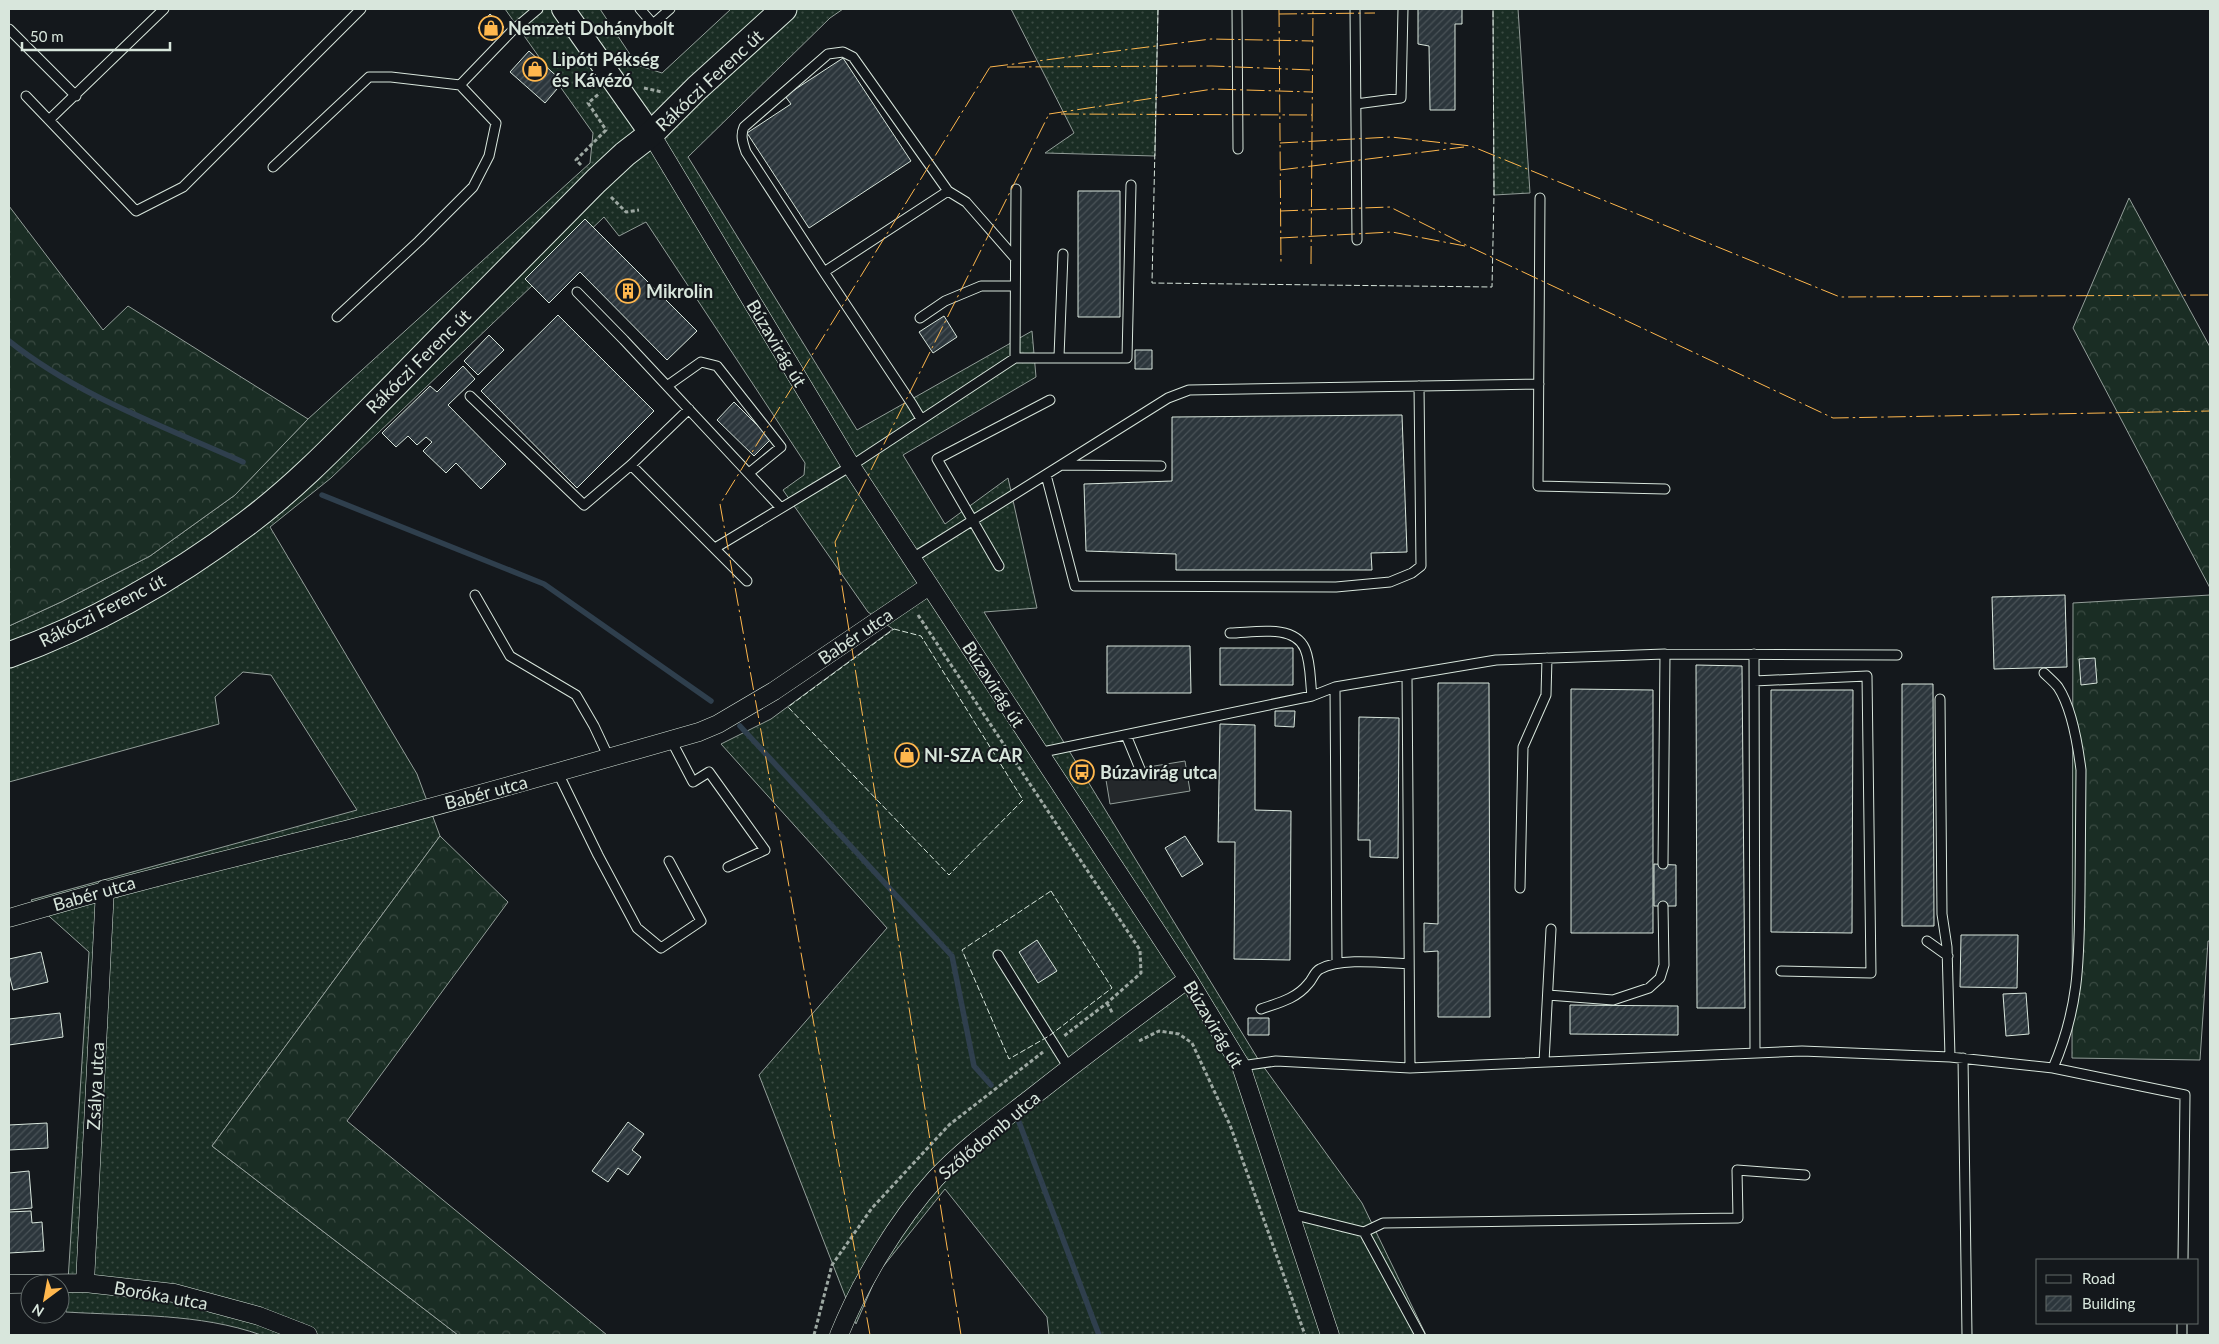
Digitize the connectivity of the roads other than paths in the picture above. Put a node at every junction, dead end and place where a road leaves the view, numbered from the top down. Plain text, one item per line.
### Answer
1 (164, 9) edge
2 (361, 9) edge
3 (538, 9) edge
4 (563, 9) edge
5 (640, 9) edge
6 (670, 9) edge
7 (784, 9) edge
8 (1237, 9) edge
9 (1355, 9) edge
10 (1403, 9) edge
11 (9, 29) edge
12 (460, 85) junction
13 (26, 96) dead end
14 (76, 96) junction
15 (1356, 104) junction
16 (49, 120) junction
17 (651, 134) junction
18 (1238, 149) dead end
19 (274, 167) dead end
20 (1132, 185) dead end
21 (1016, 189) dead end
22 (948, 192) junction
23 (1540, 198) dead end
24 (1357, 240) dead end
25 (1063, 254) dead end
26 (1015, 258) junction
27 (824, 272) junction
28 (1015, 286) junction
29 (576, 292) dead end
30 (337, 317) dead end
31 (920, 318) dead end
32 (1059, 357) junction
33 (1016, 358) junction
34 (1539, 384) junction
35 (667, 386) junction
36 (1419, 386) junction
37 (470, 396) dead end
38 (1050, 400) dead end
39 (689, 409) junction
40 (921, 420) junction
41 (631, 464) junction
42 (1062, 465) junction
43 (851, 466) junction
44 (1161, 466) dead end
45 (749, 473) junction
46 (1046, 475) junction
47 (1665, 488) dead end
48 (781, 508) junction
49 (973, 520) junction
50 (715, 548) junction
51 (911, 558) junction
52 (999, 566) dead end
53 (747, 581) dead end
54 (929, 586) junction
55 (475, 595) dead end
56 (1230, 633) dead end
57 (1665, 654) junction
58 (1754, 654) junction
59 (9, 655) edge
60 (1897, 655) dead end
61 (1547, 658) junction
62 (2044, 673) dead end
63 (1407, 675) junction
64 (1754, 680) junction
65 (1335, 687) junction
66 (1312, 696) junction
67 (1940, 699) dead end
68 (1126, 735) junction
69 (671, 740) junction
70 (1038, 753) junction
71 (609, 758) junction
72 (1140, 770) dead end
73 (558, 773) junction
74 (669, 861) dead end
75 (1663, 864) dead end
76 (728, 867) dead end
77 (1520, 888) dead end
78 (106, 889) junction
79 (1664, 906) dead end
80 (9, 918) edge
81 (1551, 929) dead end
82 (1927, 941) dead end
83 (998, 955) dead end
84 (1948, 956) junction
85 (1338, 963) junction
86 (1409, 964) junction
87 (1781, 971) dead end
88 (1188, 979) junction
89 (1548, 995) junction
90 (1261, 1009) dead end
91 (1754, 1053) junction
92 (1950, 1057) junction
93 (1963, 1058) junction
94 (1544, 1062) junction
95 (1241, 1066) junction
96 (1069, 1068) junction
97 (1410, 1068) junction
98 (2053, 1068) junction
99 (1805, 1175) dead end
100 (1291, 1214) junction
101 (1364, 1232) junction
102 (2183, 1259) edge
103 (85, 1283) junction
104 (9, 1284) edge
105 (308, 1335) edge
106 (839, 1335) edge
107 (1330, 1335) edge
108 (1420, 1335) edge
109 (1967, 1335) edge

1 - 14 lane
2 - 16 lane
3 - 12 lane
4 - 17 street
5 - 6 lane
7 - 17 main road, Rákóczi Ferenc út
8 - 18 lane
9 - 15 lane
10 - 15 lane
11 - 14 lane
12 - 19 lane
12 - 30 lane
13 - 16 lane
14 - 16 lane
15 - 24 lane
17 - 43 street, Búzavirág út
17 - 59 main road, Rákóczi Ferenc út
20 - 32 lane
21 - 26 lane
22 - 26 lane
22 - 27 lane
22 - 27 lane
23 - 34 lane
25 - 32 lane
26 - 28 lane
27 - 40 lane
28 - 31 lane
28 - 33 lane
29 - 35 lane
32 - 33 lane
33 - 40 lane
34 - 36 lane
34 - 47 lane
35 - 39 lane
35 - 45 lane
36 - 42 lane
36 - 46 lane
37 - 41 lane
38 - 49 lane
39 - 41 lane
39 - 45 lane
40 - 43 lane
41 - 50 lane
42 - 44 lane
42 - 46 lane
43 - 48 lane
43 - 51 street, Búzavirág út
45 - 48 lane
46 - 49 lane
48 - 50 lane
49 - 51 lane
49 - 52 lane
50 - 53 lane
51 - 54 street, Búzavirág út
54 - 69 street, Babér utca
54 - 70 street, Búzavirág út
55 - 71 lane
56 - 66 lane
57 - 58 lane
57 - 61 lane
57 - 75 lane
58 - 60 lane
58 - 64 lane
61 - 63 lane
61 - 77 lane
62 - 98 lane
63 - 65 lane
63 - 86 lane
64 - 87 lane
64 - 91 lane
65 - 66 lane
65 - 85 lane
66 - 68 lane
67 - 84 lane
68 - 70 lane
68 - 72 lane
69 - 71 street, Babér utca
69 - 76 lane
70 - 88 street, Búzavirág út
71 - 73 street, Babér utca
73 - 74 lane
73 - 78 street, Babér utca
78 - 80 street, Babér utca
78 - 103 street, Zsálya utca
79 - 89 lane
81 - 89 lane
82 - 84 lane
83 - 96 lane
84 - 92 lane
85 - 86 lane
85 - 90 lane
86 - 97 lane
88 - 95 street, Búzavirág út
88 - 96 street, Szőlődomb utca
89 - 94 lane
91 - 92 lane
91 - 94 lane
92 - 93 lane
93 - 98 lane
93 - 109 lane
94 - 97 lane
95 - 97 lane
95 - 100 street, Búzavirág út
96 - 106 street, Szőlődomb utca
98 - 102 lane
99 - 101 lane
100 - 101 lane
100 - 107 street, Búzavirág út
101 - 108 lane
103 - 104 street, Boróka utca
103 - 105 street, Boróka utca

